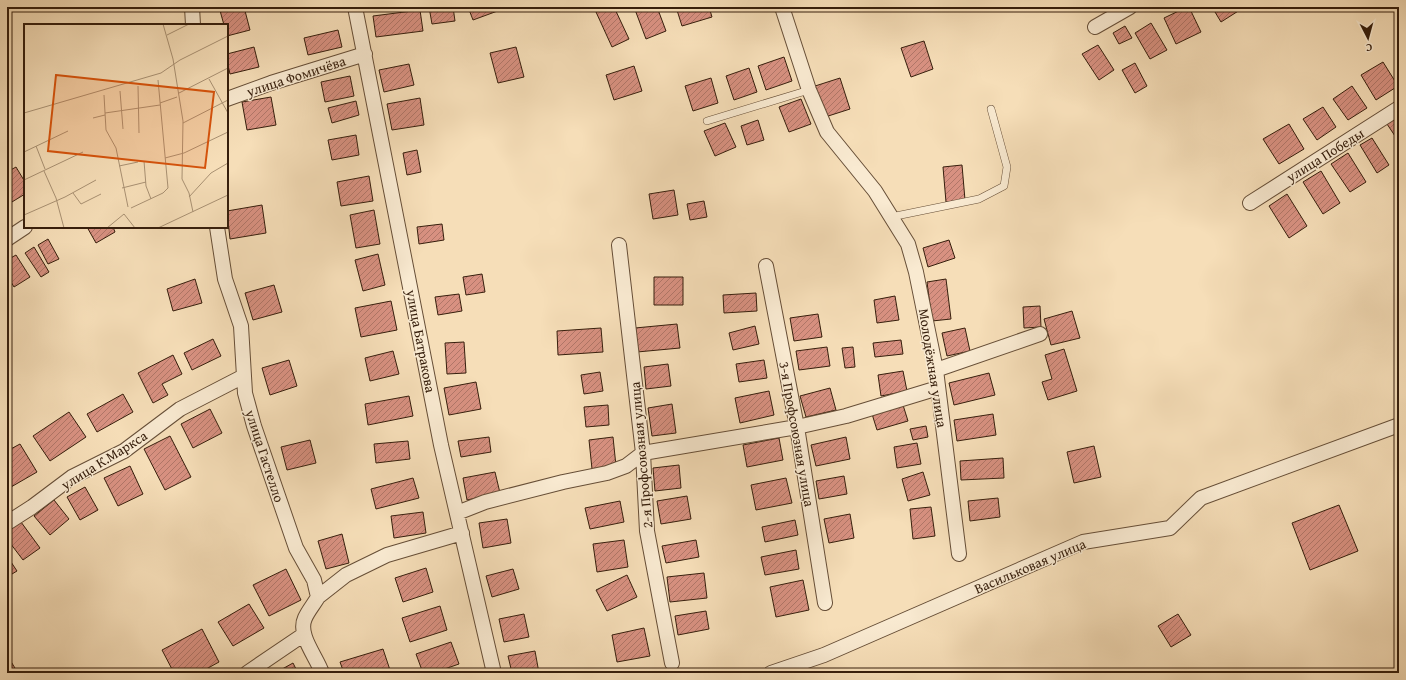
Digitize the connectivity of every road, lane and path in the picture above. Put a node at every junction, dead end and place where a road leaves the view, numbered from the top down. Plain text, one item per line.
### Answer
1 (192, 7) edge
2 (355, 7) edge
3 (782, 7) edge
4 (1130, 7) edge
5 (193, 24) edge
6 (1095, 27) dead end
7 (365, 54) junction
8 (809, 90) junction
9 (228, 99) edge
10 (1399, 108) edge
11 (991, 109) dead end
12 (708, 121) dead end
13 (1250, 202) dead end
14 (891, 217) junction
15 (24, 228) edge
16 (217, 228) edge
17 (7, 239) edge
18 (619, 245) dead end
19 (766, 266) dead end
20 (1040, 334) dead end
21 (936, 370) junction
22 (244, 376) junction
23 (938, 388) junction
24 (1399, 425) edge
25 (797, 427) junction
26 (643, 453) junction
27 (457, 513) junction
28 (7, 523) edge
29 (462, 533) junction
30 (959, 554) dead end
31 (318, 597) junction
32 (825, 603) dead end
33 (303, 635) junction
34 (672, 663) dead end
35 (247, 673) edge
36 (322, 673) edge
37 (494, 673) edge
38 (771, 673) edge

1 - 5 street
2 - 7 street, улица Батракова
3 - 8 street, Молодёжная улица
4 - 6 street
7 - 9 street, улица Фомичёва
7 - 27 street, улица Батракова
8 - 12 lane
8 - 14 street, Молодёжная улица
10 - 13 street, улица Победы
11 - 14 lane
14 - 21 street, Молодёжная улица
15 - 17 street
16 - 22 street, улица Гастелло
18 - 26 street, 2-я Профсоюзная улица
19 - 25 street, 3-я Профсоюзная улица
20 - 21 street
21 - 23 street, Молодёжная улица
22 - 28 street, улица К.Маркса
22 - 31 street, улица Гастелло
23 - 25 street
23 - 30 street, Молодёжная улица
24 - 38 street, Васильковая улица
25 - 26 street
25 - 32 street, 3-я Профсоюзная улица
26 - 27 street
26 - 34 street, 2-я Профсоюзная улица
27 - 29 street, улица Батракова
29 - 31 street
29 - 37 street, улица Батракова
31 - 33 street
33 - 35 street
33 - 36 street

